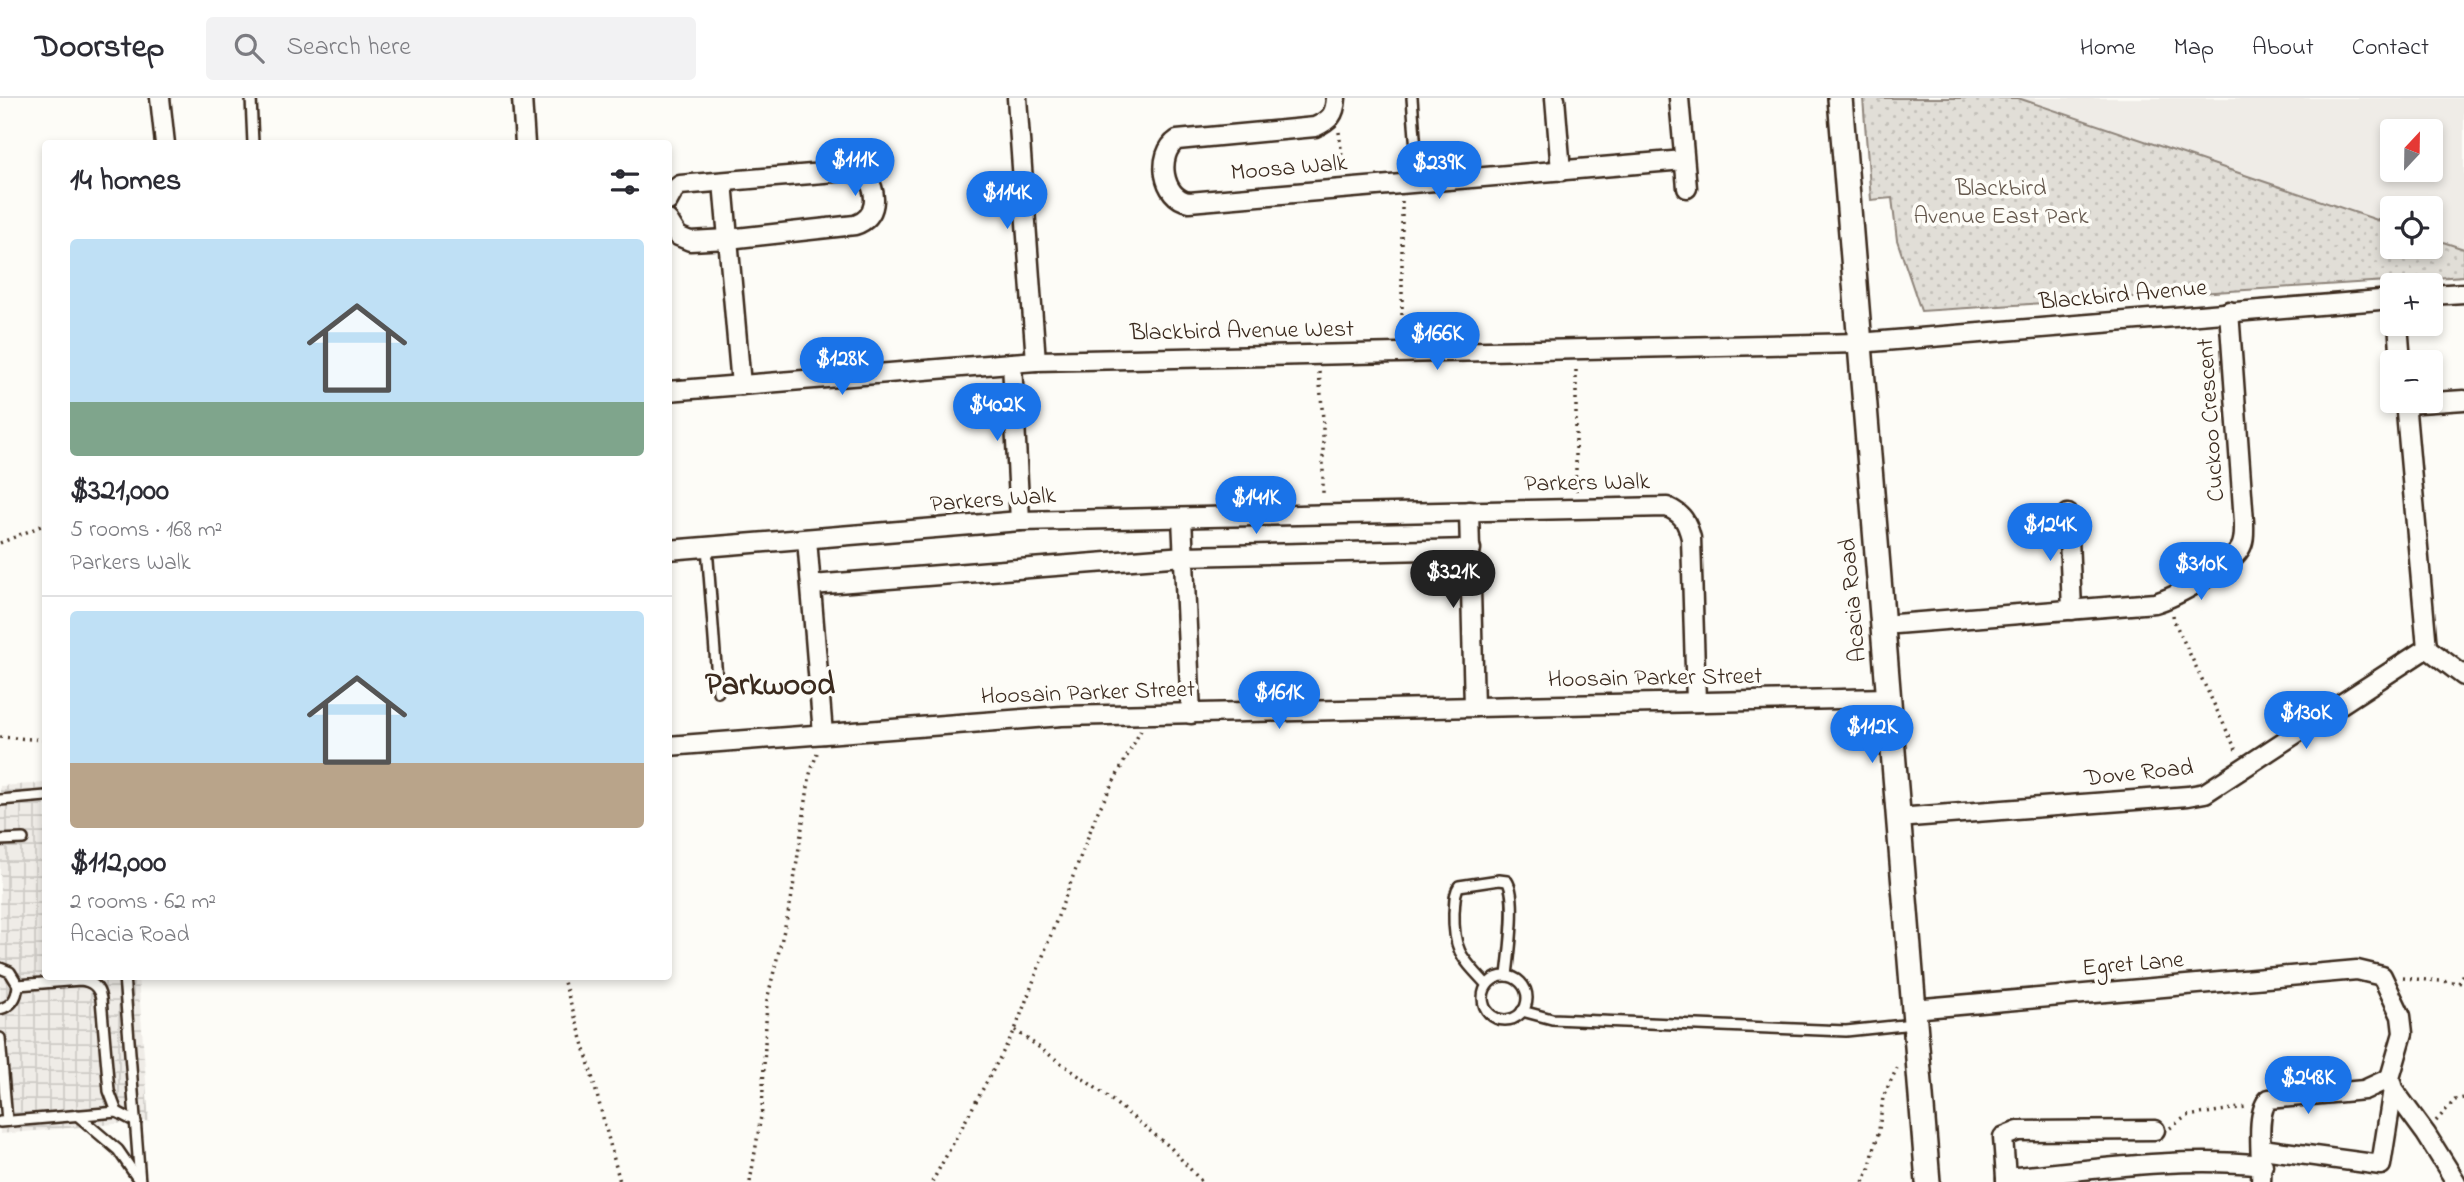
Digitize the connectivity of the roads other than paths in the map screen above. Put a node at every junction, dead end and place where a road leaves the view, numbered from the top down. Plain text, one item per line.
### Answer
1 (160, 98) edge
2 (251, 98) edge
3 (522, 98) edge
4 (1017, 98) edge
5 (1412, 98) edge
6 (1555, 98) edge
7 (1679, 98) edge
8 (1840, 98) edge
9 (1335, 106) edge
10 (165, 140) edge
11 (253, 140) edge
12 (526, 140) edge
13 (1416, 150) dead end
14 (1684, 160) junction
15 (1561, 171) junction
16 (723, 182) junction
17 (1687, 188) dead end
18 (672, 194) edge
19 (672, 228) edge
20 (728, 239) junction
21 (2464, 293) edge
22 (2443, 294) edge
23 (2380, 300) edge
24 (2229, 311) junction
25 (1859, 343) junction
26 (1036, 361) junction
27 (1012, 363) junction
28 (741, 385) junction
29 (672, 391) edge
30 (2464, 400) edge
31 (2443, 401) edge
32 (2406, 413) edge
33 (1469, 511) junction
34 (2068, 514) dead end
35 (1182, 518) junction
36 (1020, 521) junction
37 (807, 539) junction
38 (707, 547) junction
39 (1471, 549) junction
40 (672, 550) edge
41 (1184, 556) junction
42 (812, 585) junction
43 (2072, 610) junction
44 (1883, 625) junction
45 (2427, 648) junction
46 (2464, 676) edge
47 (718, 692) dead end
48 (1889, 698) junction
49 (1696, 702) junction
50 (1474, 707) junction
51 (1191, 714) junction
52 (823, 734) junction
53 (672, 746) edge
54 (42, 796) edge
55 (0, 800) edge
56 (1897, 818) junction
57 (23, 839) dead end
58 (0, 840) edge
59 (0, 968) edge
60 (1507, 976) junction
61 (46, 980) edge
62 (68, 980) edge
63 (124, 980) edge
64 (18, 985) junction
65 (1487, 985) junction
66 (0, 1009) edge
67 (1522, 1012) junction
68 (1914, 1017) junction
69 (0, 1038) edge
70 (2391, 1083) junction
71 (117, 1112) junction
72 (77, 1115) junction
73 (3, 1121) edge
74 (136, 1122) junction
75 (2155, 1130) road end
76 (2262, 1165) edge
77 (2006, 1180) edge
78 (139, 1182) edge
79 (1928, 1182) edge
80 (2456, 1182) edge

1 - 10 street
2 - 11 lane
3 - 12 street
4 - 26 street
5 - 13 lane
6 - 15 street
7 - 14 street
8 - 25 street, Acacia Road
9 - 15 street, Moosa Walk
14 - 15 street, Moosa Walk
14 - 17 street
16 - 18 street
16 - 20 street
16 - 20 street
19 - 20 street
20 - 28 street
21 - 22 street
23 - 24 street, Blackbird Avenue
24 - 25 street, Blackbird Avenue
24 - 43 street, Cuckoo Crescent
25 - 26 street, Blackbird Avenue West
25 - 44 street, Acacia Road
26 - 27 street, Blackbird Avenue West
27 - 28 street, Blackbird Avenue West
27 - 36 street
28 - 29 street, Blackbird Avenue West
30 - 31 street
32 - 45 street
33 - 35 street, Parkers Walk
33 - 39 street
33 - 49 street, Parkers Walk
34 - 43 street
35 - 36 street, Parkers Walk
35 - 41 street
36 - 37 street, Parkers Walk
37 - 38 street, Parkers Walk
37 - 42 street
38 - 40 street, Parkers Walk
38 - 47 lane
39 - 41 street
39 - 50 street
41 - 42 street
41 - 51 street
42 - 52 street
43 - 44 street, Cuckoo Crescent
44 - 48 street, Acacia Road
45 - 46 street
45 - 56 street, Dove Road
48 - 49 street, Hoosain Parker Street
48 - 56 street, Acacia Road
49 - 50 street, Hoosain Parker Street
50 - 51 street, Hoosain Parker Street
51 - 52 street, Hoosain Parker Street
52 - 53 street, Hoosain Parker Street
54 - 55 lane
56 - 68 street, Acacia Road
57 - 58 lane
59 - 64 lane
60 - 65 lane
60 - 65 lane
60 - 67 lane
61 - 64 lane
62 - 71 lane
63 - 74 lane
64 - 66 lane
65 - 67 lane
67 - 68 lane
68 - 70 street, Egret Lane
68 - 79 street, Acacia Road
69 - 73 lane
70 - 76 street
70 - 76 street
70 - 80 street
71 - 72 lane
71 - 74 lane
72 - 73 lane
72 - 78 lane
74 - 78 lane
75 - 77 street
76 - 77 street

